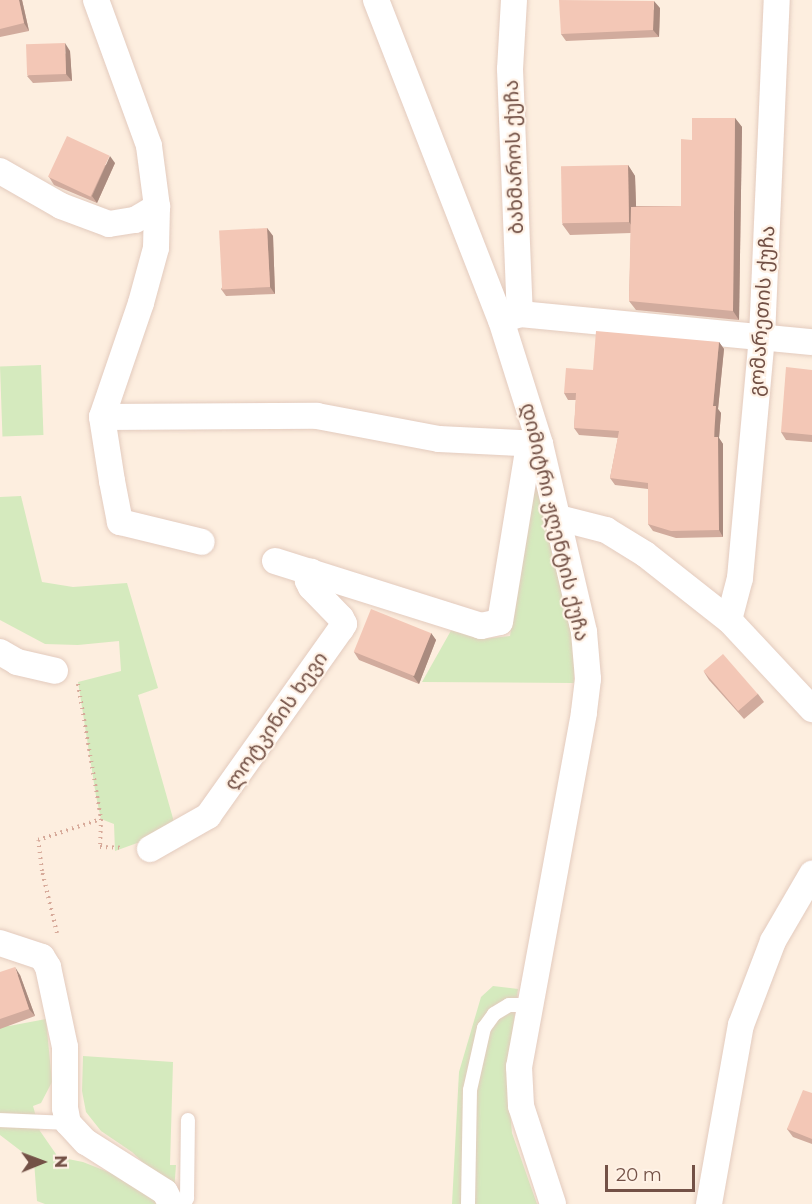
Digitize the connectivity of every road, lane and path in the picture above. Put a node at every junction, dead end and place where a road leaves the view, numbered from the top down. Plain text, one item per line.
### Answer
1 (96, 0) edge
2 (376, 0) edge
3 (514, 0) edge
4 (777, 0) edge
5 (0, 171) edge
6 (157, 207) junction
7 (511, 317) junction
8 (762, 337) junction
9 (812, 342) edge
10 (102, 417) junction
11 (540, 444) junction
12 (559, 518) junction
13 (202, 542) dead end
14 (275, 561) dead end
15 (311, 571) junction
16 (729, 620) junction
17 (0, 652) edge
18 (56, 671) joint
19 (812, 709) edge
20 (101, 819) junction
21 (150, 849) joint
22 (812, 874) edge
23 (58, 940) dead end
24 (0, 943) edge
25 (530, 1005) junction
26 (0, 1120) edge
27 (188, 1120) dead end
28 (68, 1123) junction
29 (171, 1204) edge
30 (184, 1204) edge
31 (468, 1204) edge
32 (553, 1204) edge
33 (709, 1204) edge

1 - 6 street
2 - 7 street, დიმიტრი ჟღენტის ქუჩა
3 - 7 street, ბახმაროს ქუჩა
4 - 8 street, გომარეთის ქუჩა
5 - 6 street
6 - 10 street
7 - 8 street
7 - 11 street, დიმიტრი ჟღენტის ქუჩა
8 - 9 street
8 - 16 street, გომარეთის ქუჩა
10 - 11 street
10 - 13 street
11 - 12 street, დიმიტრი ჟღენტის ქუჩა
11 - 15 street
12 - 16 street
12 - 25 street, დიმიტრი ჟღენტის ქუჩა
14 - 15 street
15 - 21 street, ლოტკინის ხევი
16 - 19 street
17 - 18 street
18 - 20 path
20 - 21 path
20 - 23 path
22 - 33 street
24 - 28 street
25 - 31 lane
25 - 32 street, დიმიტრი ჟღენტის ქუჩა
26 - 28 lane
27 - 30 lane
28 - 29 street

